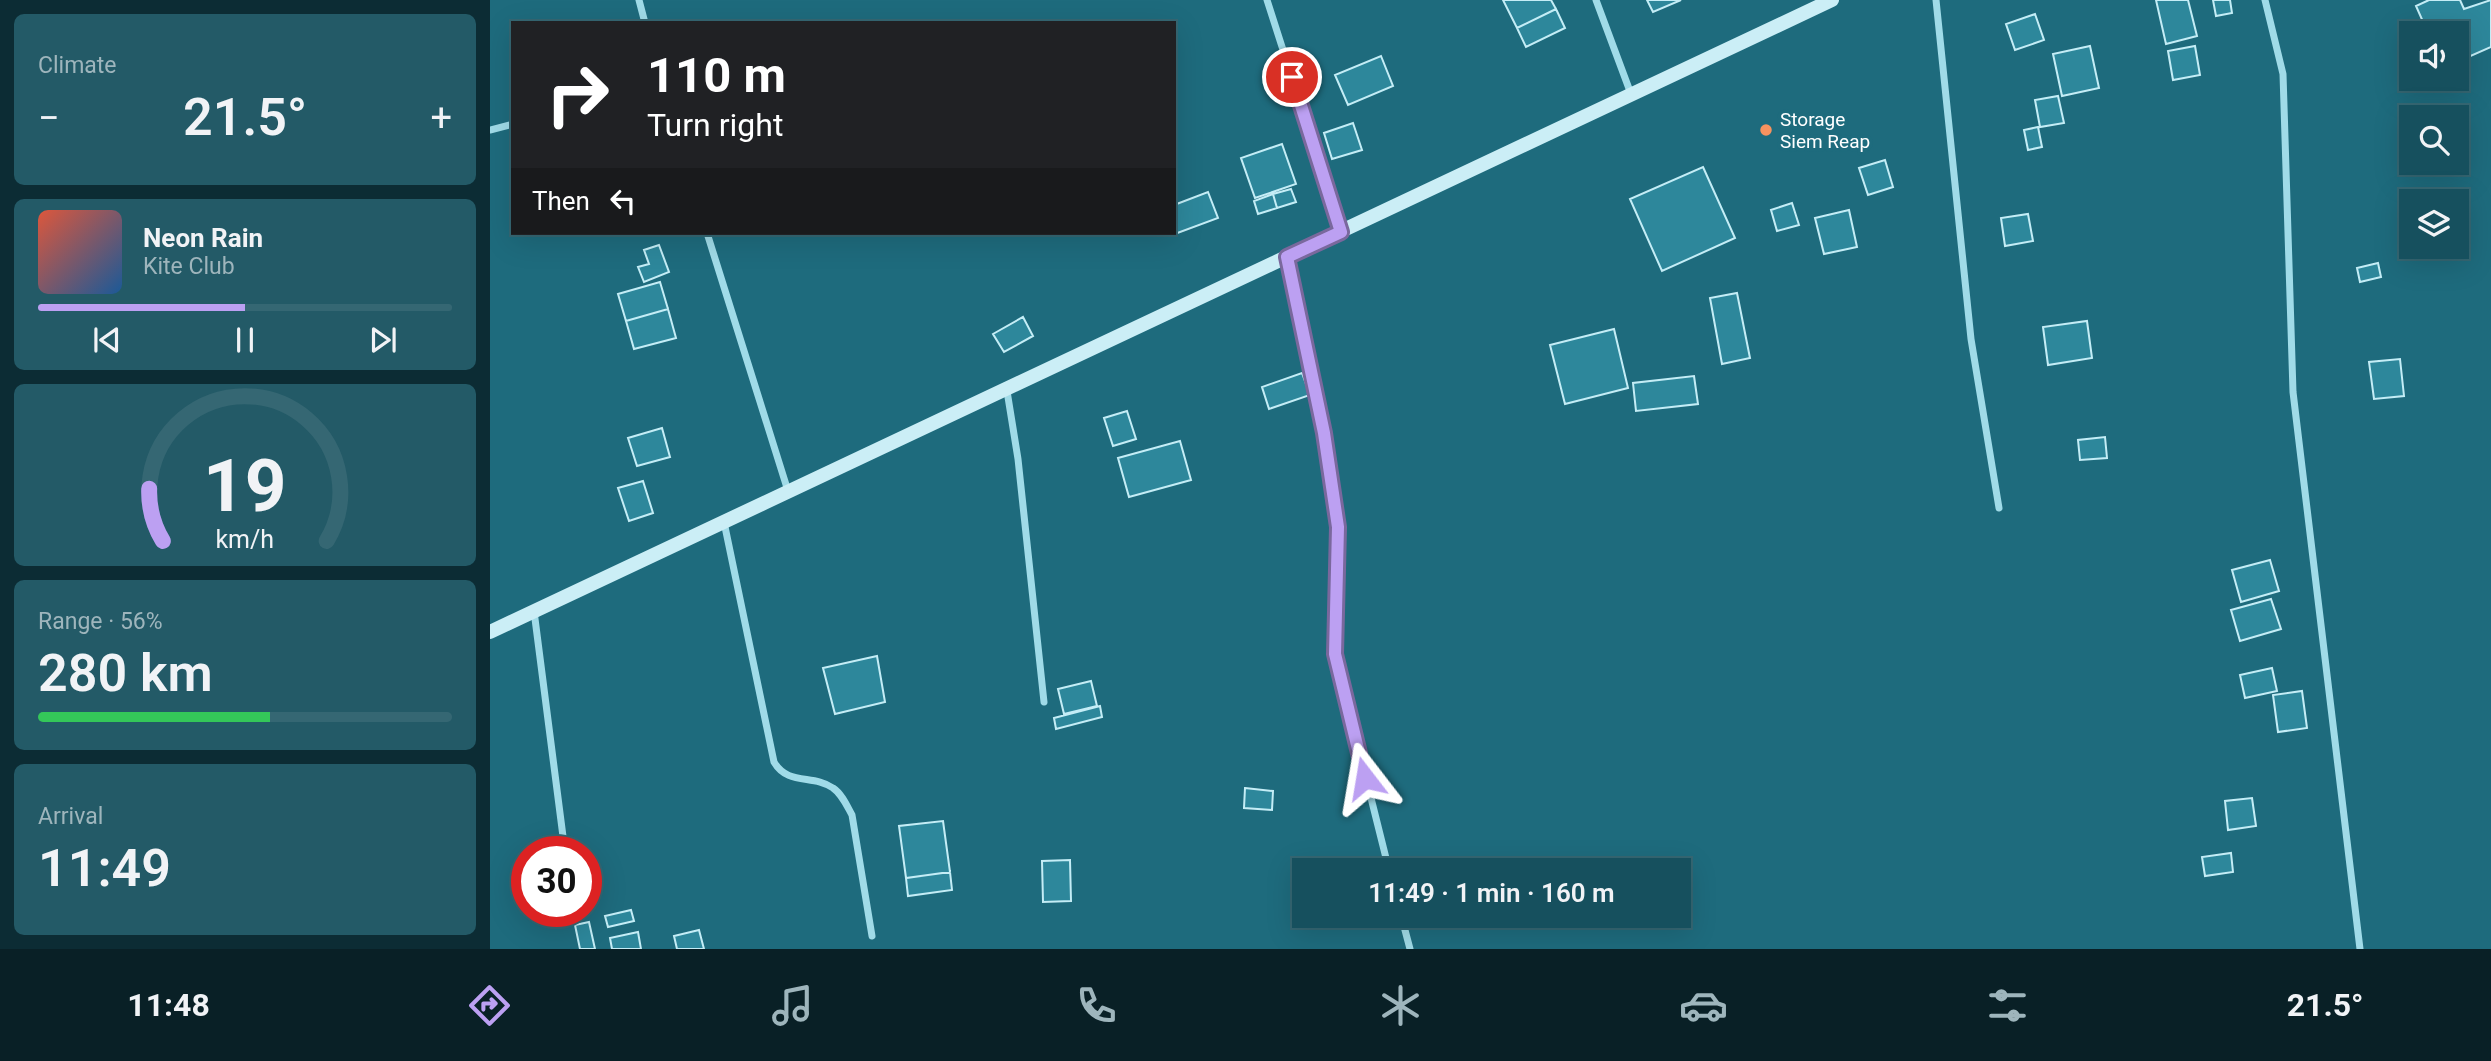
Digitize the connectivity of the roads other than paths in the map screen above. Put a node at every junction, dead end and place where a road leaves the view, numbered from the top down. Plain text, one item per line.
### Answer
1 (639, 0) edge
2 (1267, 0) edge
3 (1596, 0) edge
4 (1832, 0) edge
5 (1936, 0) edge
6 (2265, 0) edge
7 (644, 21) edge
8 (1632, 94) junction
9 (511, 125) edge
10 (490, 130) edge
11 (1341, 232) junction
12 (708, 235) edge
13 (1287, 257) junction
14 (1007, 391) junction
15 (788, 491) junction
16 (1999, 508) dead end
17 (724, 522) junction
18 (534, 611) junction
19 (490, 632) edge
20 (1044, 702) dead end
21 (563, 836) edge
22 (1386, 858) edge
23 (1404, 928) edge
24 (872, 936) dead end
25 (1410, 949) edge
26 (2360, 949) edge

1 - 7 street
2 - 11 street
3 - 8 street
4 - 8 street
5 - 16 street
6 - 26 street
8 - 11 street
9 - 10 street
11 - 13 street
12 - 15 street
13 - 14 street
13 - 22 street
14 - 15 street
14 - 20 street
15 - 17 street
17 - 18 street
17 - 24 street
18 - 19 street
18 - 21 street
23 - 25 street

